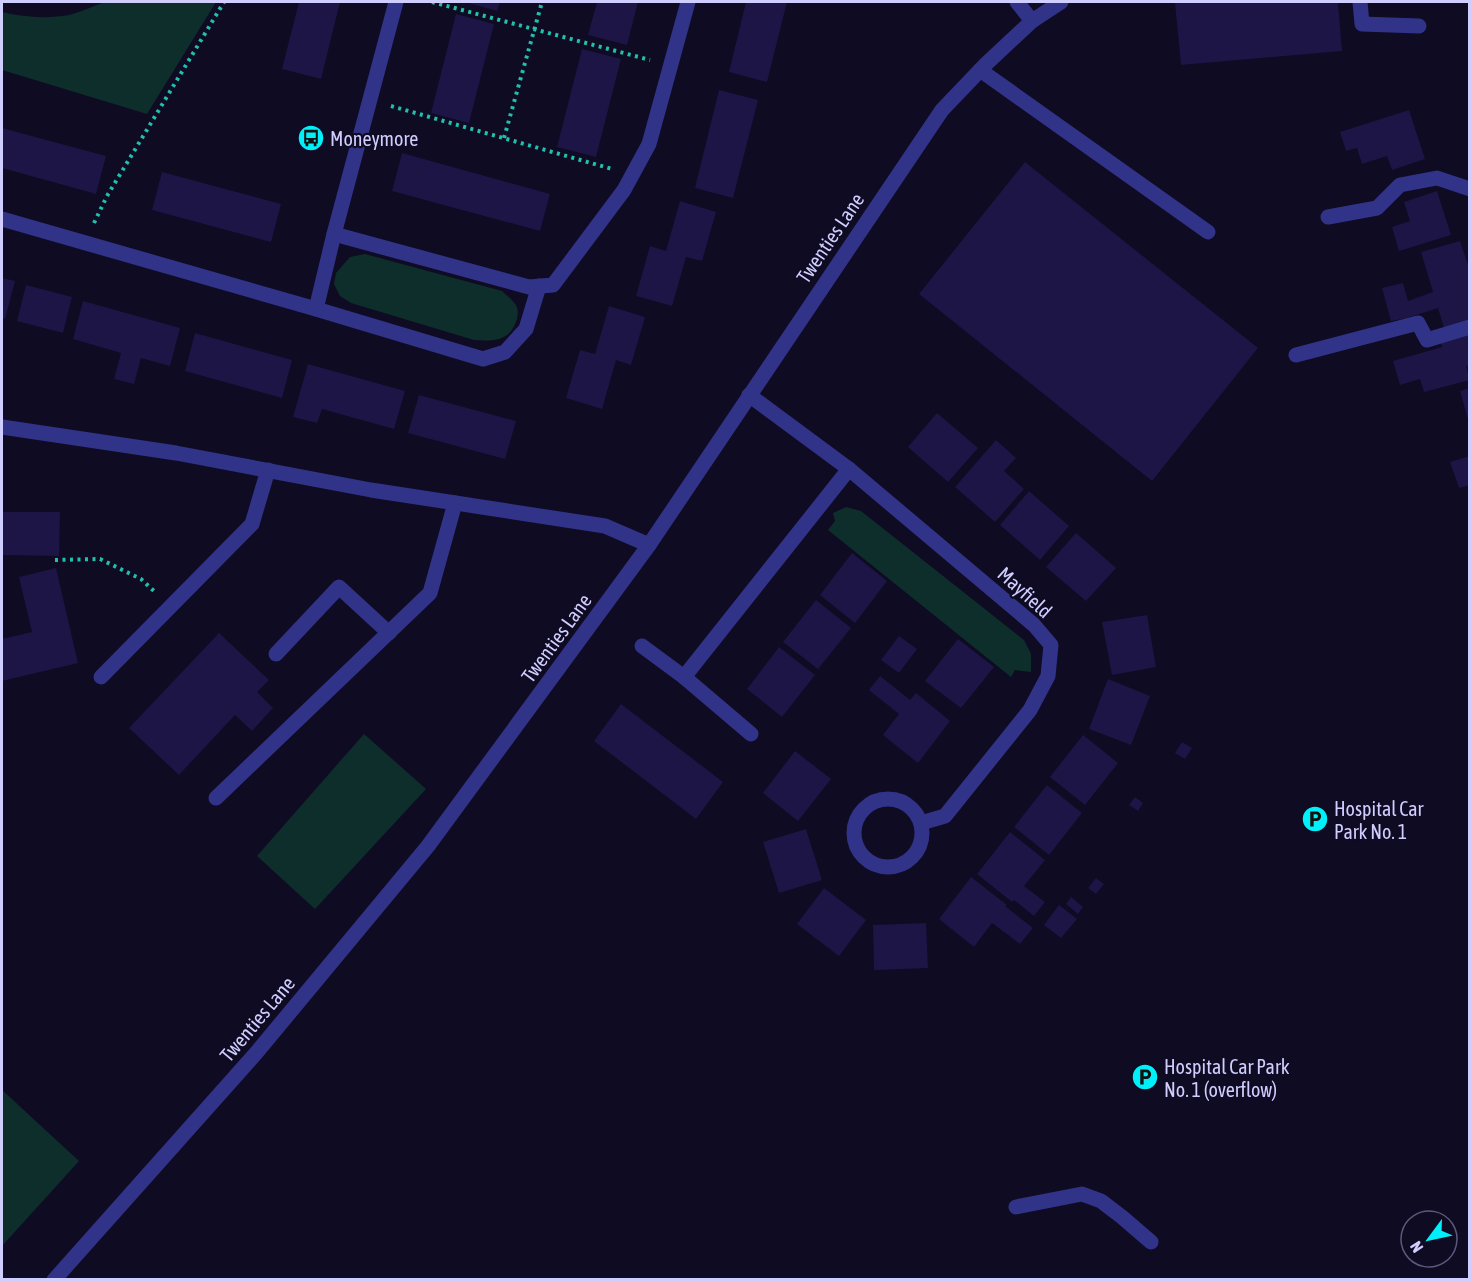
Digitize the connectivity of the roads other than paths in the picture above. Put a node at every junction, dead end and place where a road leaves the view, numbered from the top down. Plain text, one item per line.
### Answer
1 (396, 2) edge
2 (688, 2) edge
3 (1017, 2) edge
4 (1061, 2) edge
5 (1360, 2) edge
6 (1032, 21) junction
7 (1419, 26) dead end
8 (980, 70) junction
9 (1470, 189) edge
10 (1328, 217) dead end
11 (2, 219) edge
12 (1208, 232) dead end
13 (334, 234) junction
14 (539, 286) junction
15 (316, 309) junction
16 (1470, 327) edge
17 (1296, 355) dead end
18 (749, 395) junction
19 (2, 427) edge
20 (849, 469) junction
21 (268, 470) junction
22 (455, 503) junction
23 (649, 545) junction
24 (389, 633) junction
25 (642, 646) dead end
26 (276, 654) dead end
27 (101, 677) dead end
28 (684, 677) junction
29 (751, 734) dead end
30 (216, 798) dead end
31 (921, 823) junction
32 (1016, 1207) dead end
33 (1151, 1242) dead end
34 (54, 1280) edge

1 - 13 street
2 - 14 street
3 - 6 street
4 - 6 street, Twenties Lane
5 - 7 street
6 - 8 street, Twenties Lane
8 - 12 street
8 - 18 street, Twenties Lane
9 - 10 street
11 - 15 street
13 - 14 street
13 - 15 street
14 - 15 street
16 - 17 street
18 - 20 street, Mayfield
18 - 23 street, Twenties Lane
19 - 21 street
20 - 28 street
20 - 31 street, Mayfield
21 - 22 street
21 - 27 street
22 - 23 street
22 - 24 street
23 - 34 street, Twenties Lane
24 - 26 street
24 - 30 street
25 - 28 street
28 - 29 street
31 - 31 street
32 - 33 street

